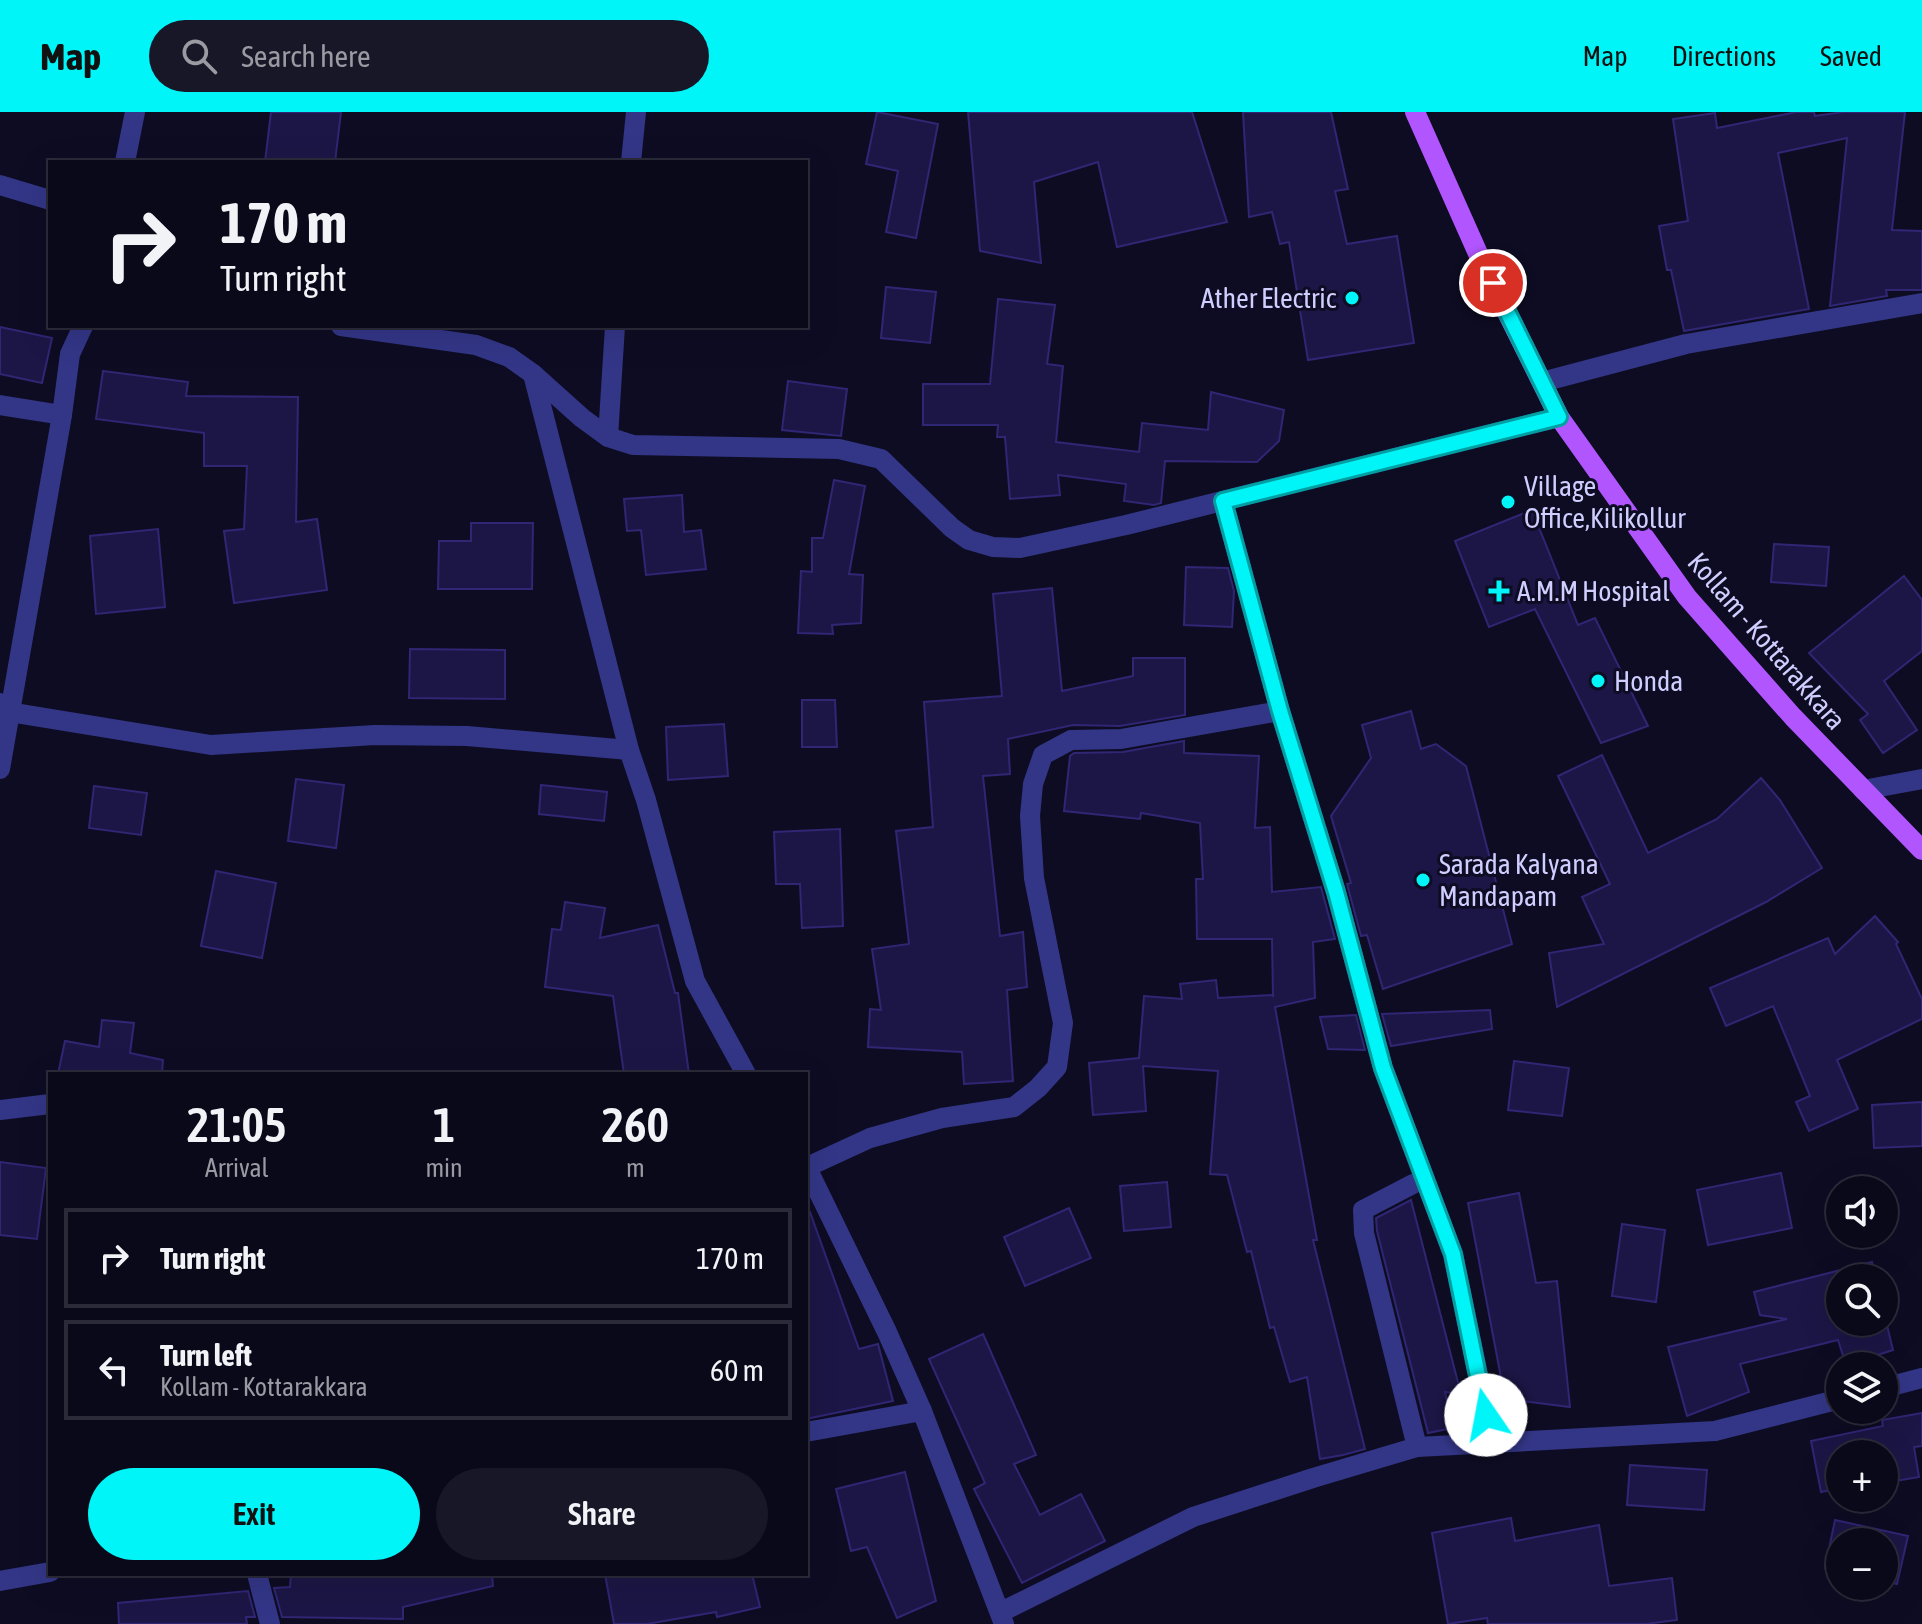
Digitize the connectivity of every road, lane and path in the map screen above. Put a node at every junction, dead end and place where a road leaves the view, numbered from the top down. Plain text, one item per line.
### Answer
1 (135, 112) edge
2 (636, 112) edge
3 (1415, 112) edge
4 (125, 160) edge
5 (631, 160) edge
6 (0, 185) edge
7 (48, 199) edge
8 (1922, 303) edge
9 (82, 328) edge
10 (355, 328) edge
11 (615, 328) edge
12 (533, 374) junction
13 (1542, 382) junction
14 (0, 405) edge
15 (62, 415) junction
16 (1559, 417) junction
17 (608, 437) junction
18 (1223, 501) junction
19 (4, 707) edge
20 (1280, 711) junction
21 (629, 750) junction
22 (0, 769) edge
23 (1922, 779) edge
24 (1863, 790) junction
25 (1922, 850) edge
26 (745, 1072) edge
27 (48, 1104) edge
28 (0, 1110) edge
29 (808, 1166) edge
30 (808, 1168) edge
31 (1413, 1184) dead end
32 (1922, 1378) edge
33 (1898, 1384) edge
34 (1826, 1403) edge
35 (922, 1411) junction
36 (808, 1432) edge
37 (1492, 1442) junction
38 (1417, 1447) junction
39 (48, 1572) edge
40 (258, 1576) edge
41 (0, 1581) edge
42 (1002, 1618) edge
43 (270, 1624) edge

1 - 4 street
2 - 5 street
3 - 13 main road, Kollam - Kottarakkara
6 - 7 street
8 - 13 street
9 - 15 street
10 - 12 street
11 - 17 street
12 - 17 street
12 - 21 street
13 - 16 main road, Kollam - Kottarakkara
14 - 15 street
15 - 19 street
16 - 18 street
16 - 24 main road, Kollam - Kottarakkara
17 - 18 street
18 - 20 street
19 - 21 street
19 - 22 street
20 - 29 street
20 - 37 street
21 - 26 street
23 - 24 street
24 - 25 main road, Kollam - Kottarakkara
27 - 28 street
30 - 35 street
31 - 38 street
32 - 33 street
34 - 37 street
35 - 36 street
35 - 42 street
37 - 38 street
38 - 42 street
39 - 41 street
40 - 43 street

